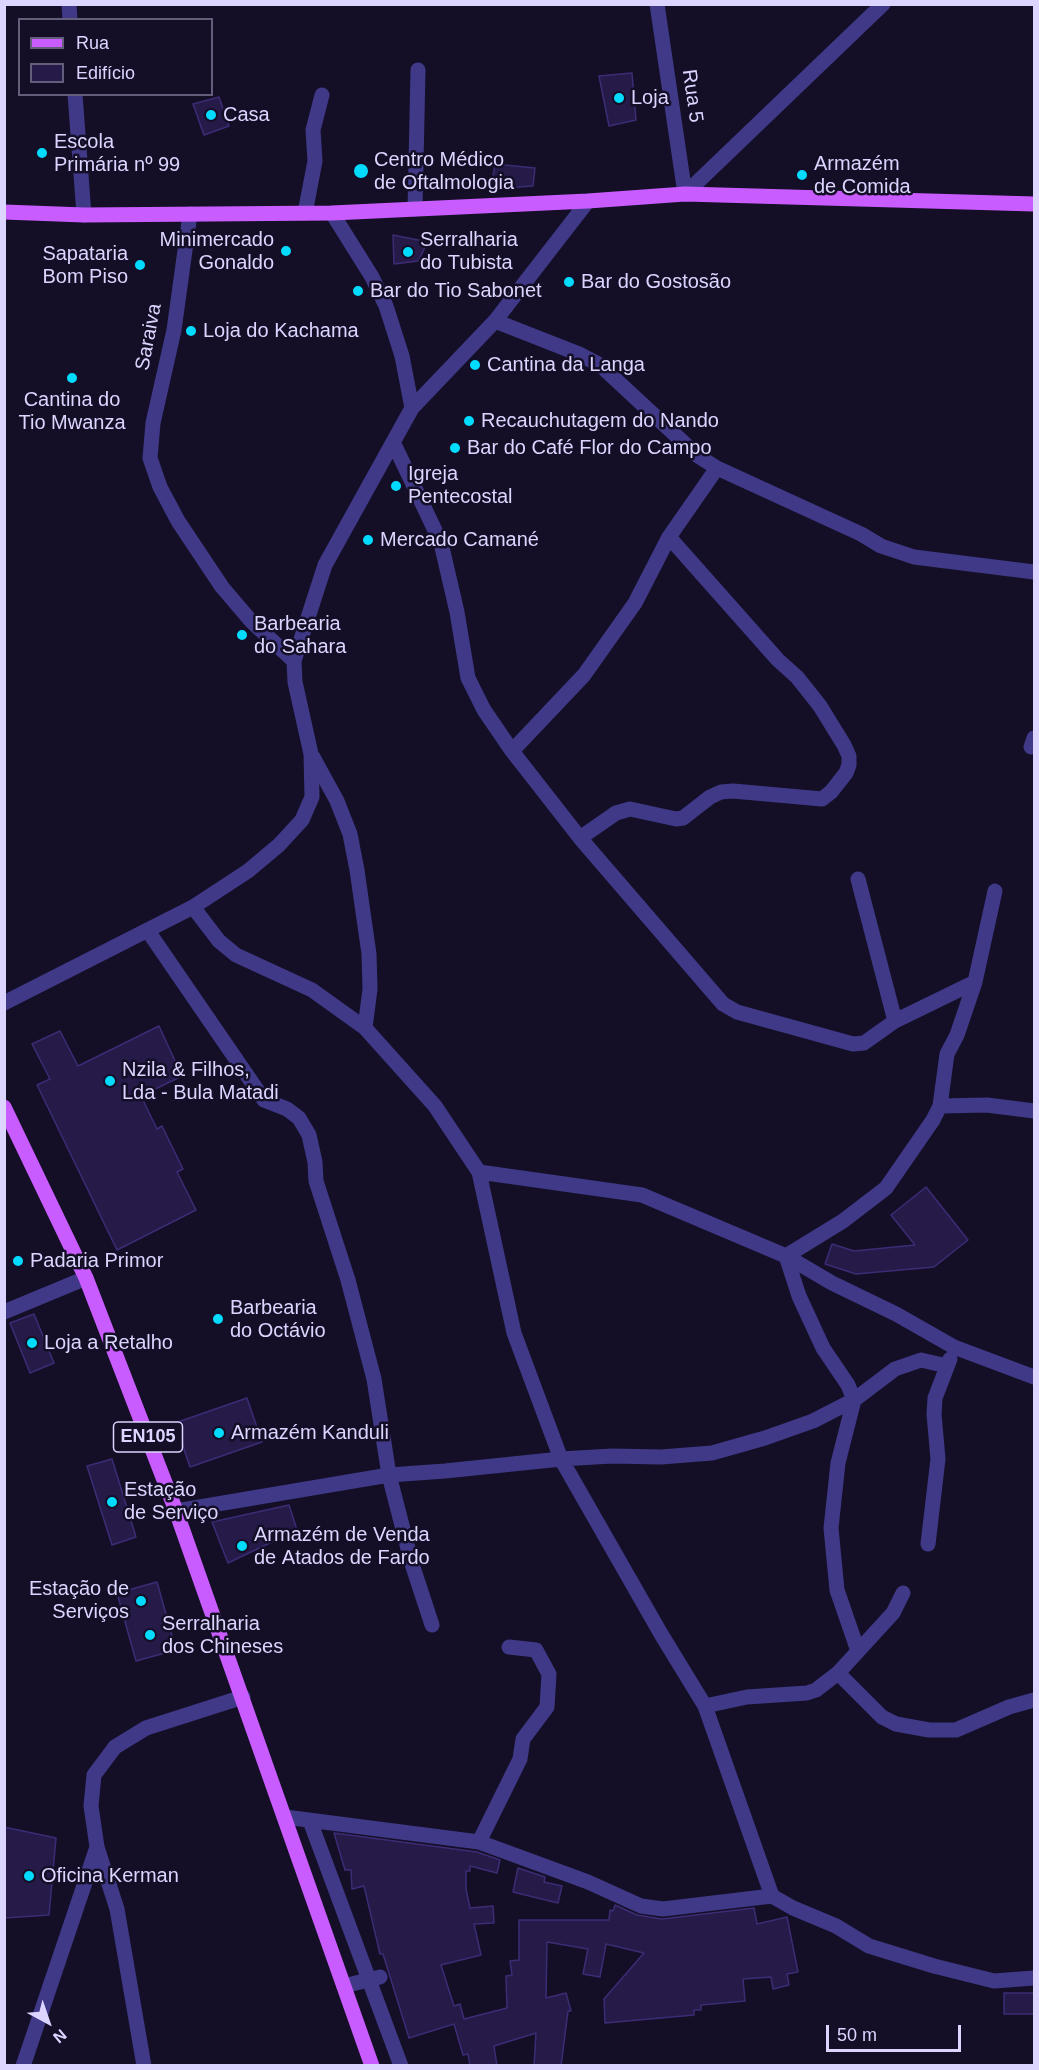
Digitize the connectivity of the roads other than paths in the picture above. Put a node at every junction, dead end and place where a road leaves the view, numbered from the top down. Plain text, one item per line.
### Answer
1 (657, 4) edge
2 (883, 4) edge
3 (418, 70) dead end
4 (322, 95) dead end
5 (75, 96) edge
6 (685, 194) junction
7 (588, 201) junction
8 (1035, 204) edge
9 (415, 209) junction
10 (4, 212) edge
11 (305, 213) junction
12 (332, 213) junction
13 (190, 214) junction
14 (84, 215) junction
15 (495, 321) junction
16 (412, 408) junction
17 (393, 442) junction
18 (717, 468) junction
19 (669, 537) junction
20 (1035, 572) edge
21 (294, 661) junction
22 (512, 751) junction
23 (311, 754) junction
24 (580, 838) junction
25 (858, 879) dead end
26 (995, 891) dead end
27 (193, 907) junction
28 (148, 931) junction
29 (975, 982) junction
30 (4, 1003) edge
31 (895, 1021) junction
32 (365, 1028) junction
33 (940, 1106) junction
34 (5, 1109) edge
35 (1035, 1111) edge
36 (479, 1172) junction
37 (786, 1256) junction
38 (86, 1278) junction
39 (4, 1312) edge
40 (954, 1347) junction
41 (947, 1366) junction
42 (1035, 1377) edge
43 (855, 1400) junction
44 (561, 1459) junction
45 (389, 1475) junction
46 (176, 1511) junction
47 (927, 1544) dead end
48 (903, 1593) dead end
49 (432, 1625) dead end
50 (509, 1647) dead end
51 (858, 1652) junction
52 (838, 1673) junction
53 (243, 1697) junction
54 (1035, 1700) edge
55 (705, 1706) junction
56 (285, 1817) junction
57 (310, 1821) junction
58 (479, 1842) junction
59 (97, 1847) junction
60 (772, 1896) junction
61 (1035, 1978) edge
62 (375, 1979) junction
63 (344, 1986) junction
64 (23, 2066) edge
65 (144, 2066) edge
66 (372, 2066) edge
67 (401, 2066) edge

1 - 6 street, Rua 5
2 - 6 street
3 - 9 street
4 - 11 street
5 - 14 street
6 - 7 main road
6 - 8 main road
7 - 9 main road
7 - 15 street
9 - 12 main road
10 - 14 main road
11 - 12 main road
11 - 13 main road
12 - 16 street
13 - 14 main road
13 - 21 street
15 - 16 street
15 - 18 street
16 - 17 street
17 - 21 street
17 - 22 street
18 - 19 street
18 - 20 street
19 - 22 street
19 - 24 street
21 - 23 street
22 - 24 street
23 - 27 street
23 - 32 street
24 - 31 street
25 - 31 street
26 - 29 street
27 - 28 street
27 - 32 street
28 - 30 street
28 - 45 street
29 - 31 street
29 - 33 street
32 - 36 street
33 - 35 street
33 - 37 street
34 - 38 main road, EN105
36 - 37 street
36 - 44 street
37 - 40 street
37 - 43 street
38 - 39 street
38 - 46 main road, EN105
40 - 41 street
40 - 42 street
41 - 43 street
41 - 47 street
43 - 44 street
43 - 51 street
44 - 45 street
44 - 55 street
45 - 46 street
45 - 49 street
46 - 53 main road, EN105
48 - 51 street
50 - 58 street
51 - 52 street
52 - 54 street
52 - 55 street
53 - 56 main road, EN105
53 - 59 street
55 - 60 street
56 - 57 street
56 - 63 main road, EN105
57 - 58 street
57 - 62 street
58 - 60 street
59 - 64 street
59 - 65 street
60 - 61 street
62 - 63 street
62 - 67 street
63 - 66 main road, EN105

